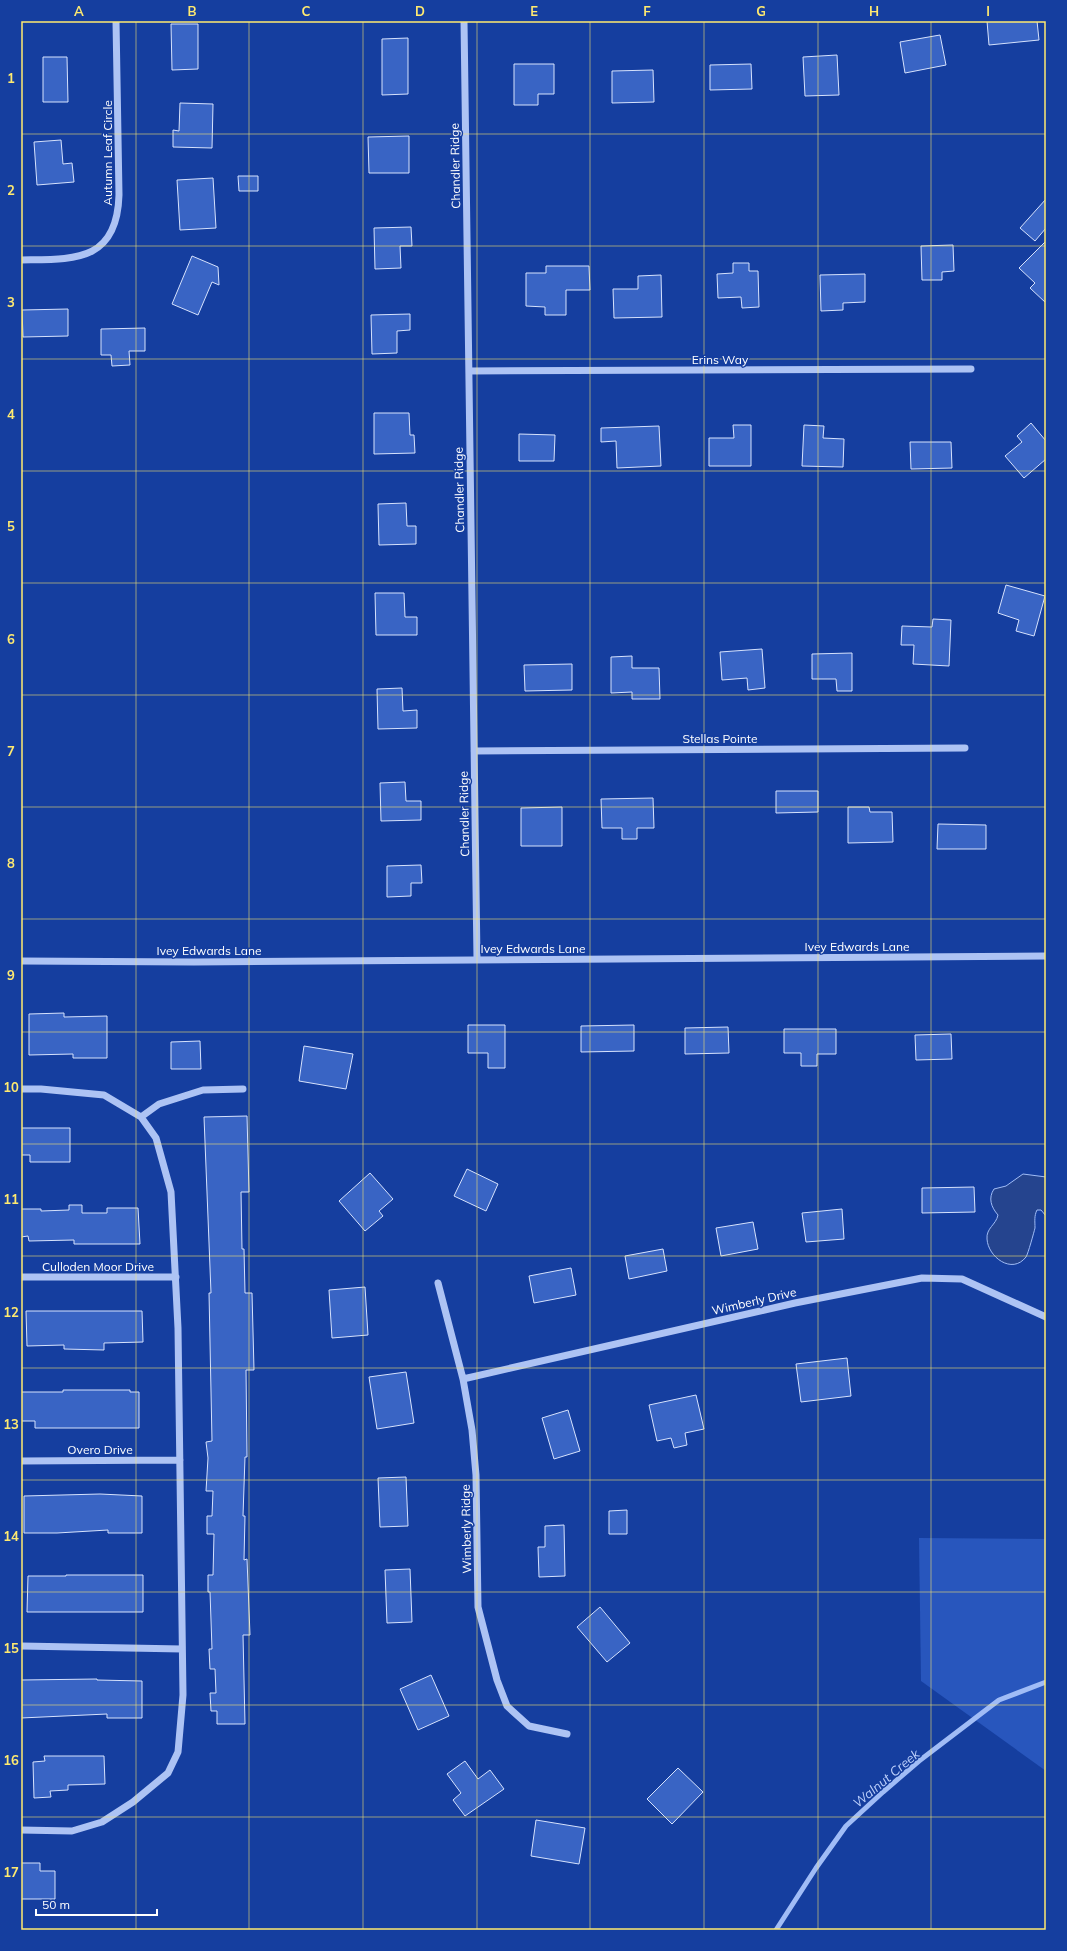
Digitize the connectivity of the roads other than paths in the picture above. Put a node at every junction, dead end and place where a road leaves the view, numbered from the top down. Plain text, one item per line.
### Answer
1 (116, 21) edge
2 (464, 21) edge
3 (21, 260) edge
4 (971, 369) dead end
5 (469, 371) junction
6 (966, 748) dead end
7 (474, 751) junction
8 (1046, 956) edge
9 (477, 959) junction
10 (21, 961) edge
11 (21, 1089) edge
12 (243, 1089) dead end
13 (141, 1117) junction
14 (21, 1276) edge
15 (176, 1277) junction
16 (438, 1283) dead end
17 (1046, 1317) edge
18 (463, 1379) junction
19 (180, 1460) junction
20 (21, 1461) edge
21 (21, 1646) edge
22 (182, 1649) junction
23 (566, 1734) dead end
24 (21, 1830) edge

1 - 3 street, Autumn Leaf Circle
2 - 5 street, Chandler Ridge
4 - 5 street, Erins Way
5 - 7 street, Chandler Ridge
6 - 7 street, Stellas Pointe
7 - 9 street, Chandler Ridge
8 - 9 street, Ivey Edwards Lane
9 - 10 street, Ivey Edwards Lane
11 - 13 street
12 - 13 street
13 - 15 street
14 - 15 street, Culloden Moor Drive
15 - 19 street
16 - 18 street, Wimberly Ridge
17 - 18 street, Wimberly Drive
18 - 23 street, Wimberly Ridge
19 - 20 street, Overo Drive
19 - 22 street
21 - 22 street
22 - 24 street

